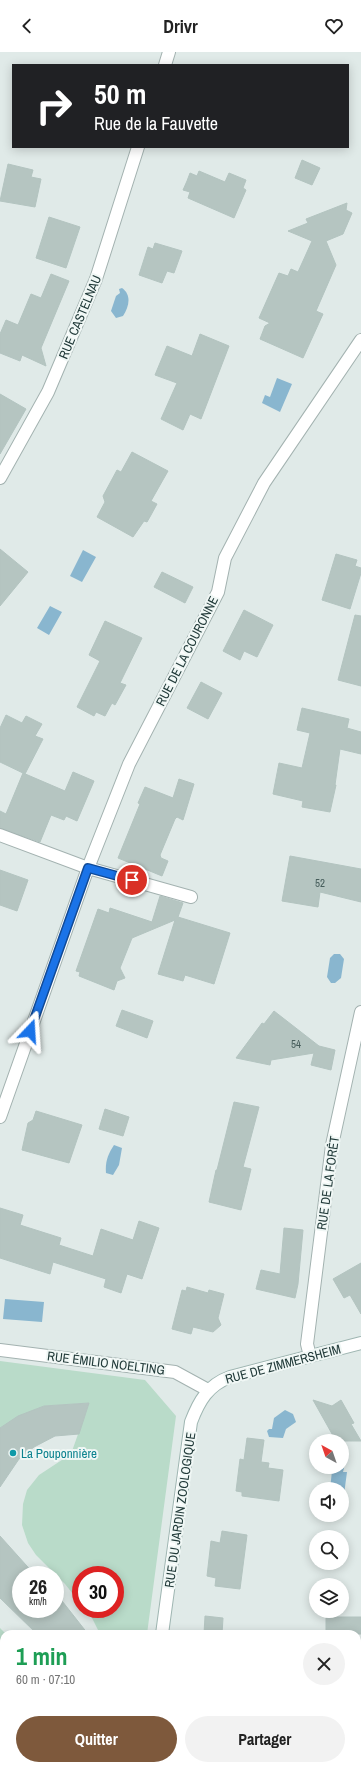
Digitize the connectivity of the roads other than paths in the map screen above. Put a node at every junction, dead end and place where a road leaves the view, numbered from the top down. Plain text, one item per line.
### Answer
1 (169, 52) edge
2 (164, 64) edge
3 (138, 148) edge
4 (361, 340) edge
5 (0, 478) edge
6 (0, 835) edge
7 (88, 868) junction
8 (190, 897) dead end
9 (361, 1012) edge
10 (0, 1117) edge
11 (361, 1343) edge
12 (0, 1350) edge
13 (310, 1356) junction
14 (208, 1390) junction
15 (163, 1630) edge

1 - 2 street
3 - 5 street, RUE CASTELNAU
4 - 7 street, RUE DE LA COURONNE
6 - 7 street
7 - 8 street
7 - 10 street, RUE DE LA COURONNE
9 - 13 street, RUE DE LA FORÊT
11 - 13 street, RUE DE ZIMMERSHEIM
12 - 14 street, RUE ÉMILIO NOELTING
13 - 14 street, RUE DE ZIMMERSHEIM
14 - 15 street, RUE DU JARDIN ZOOLOGIQUE

